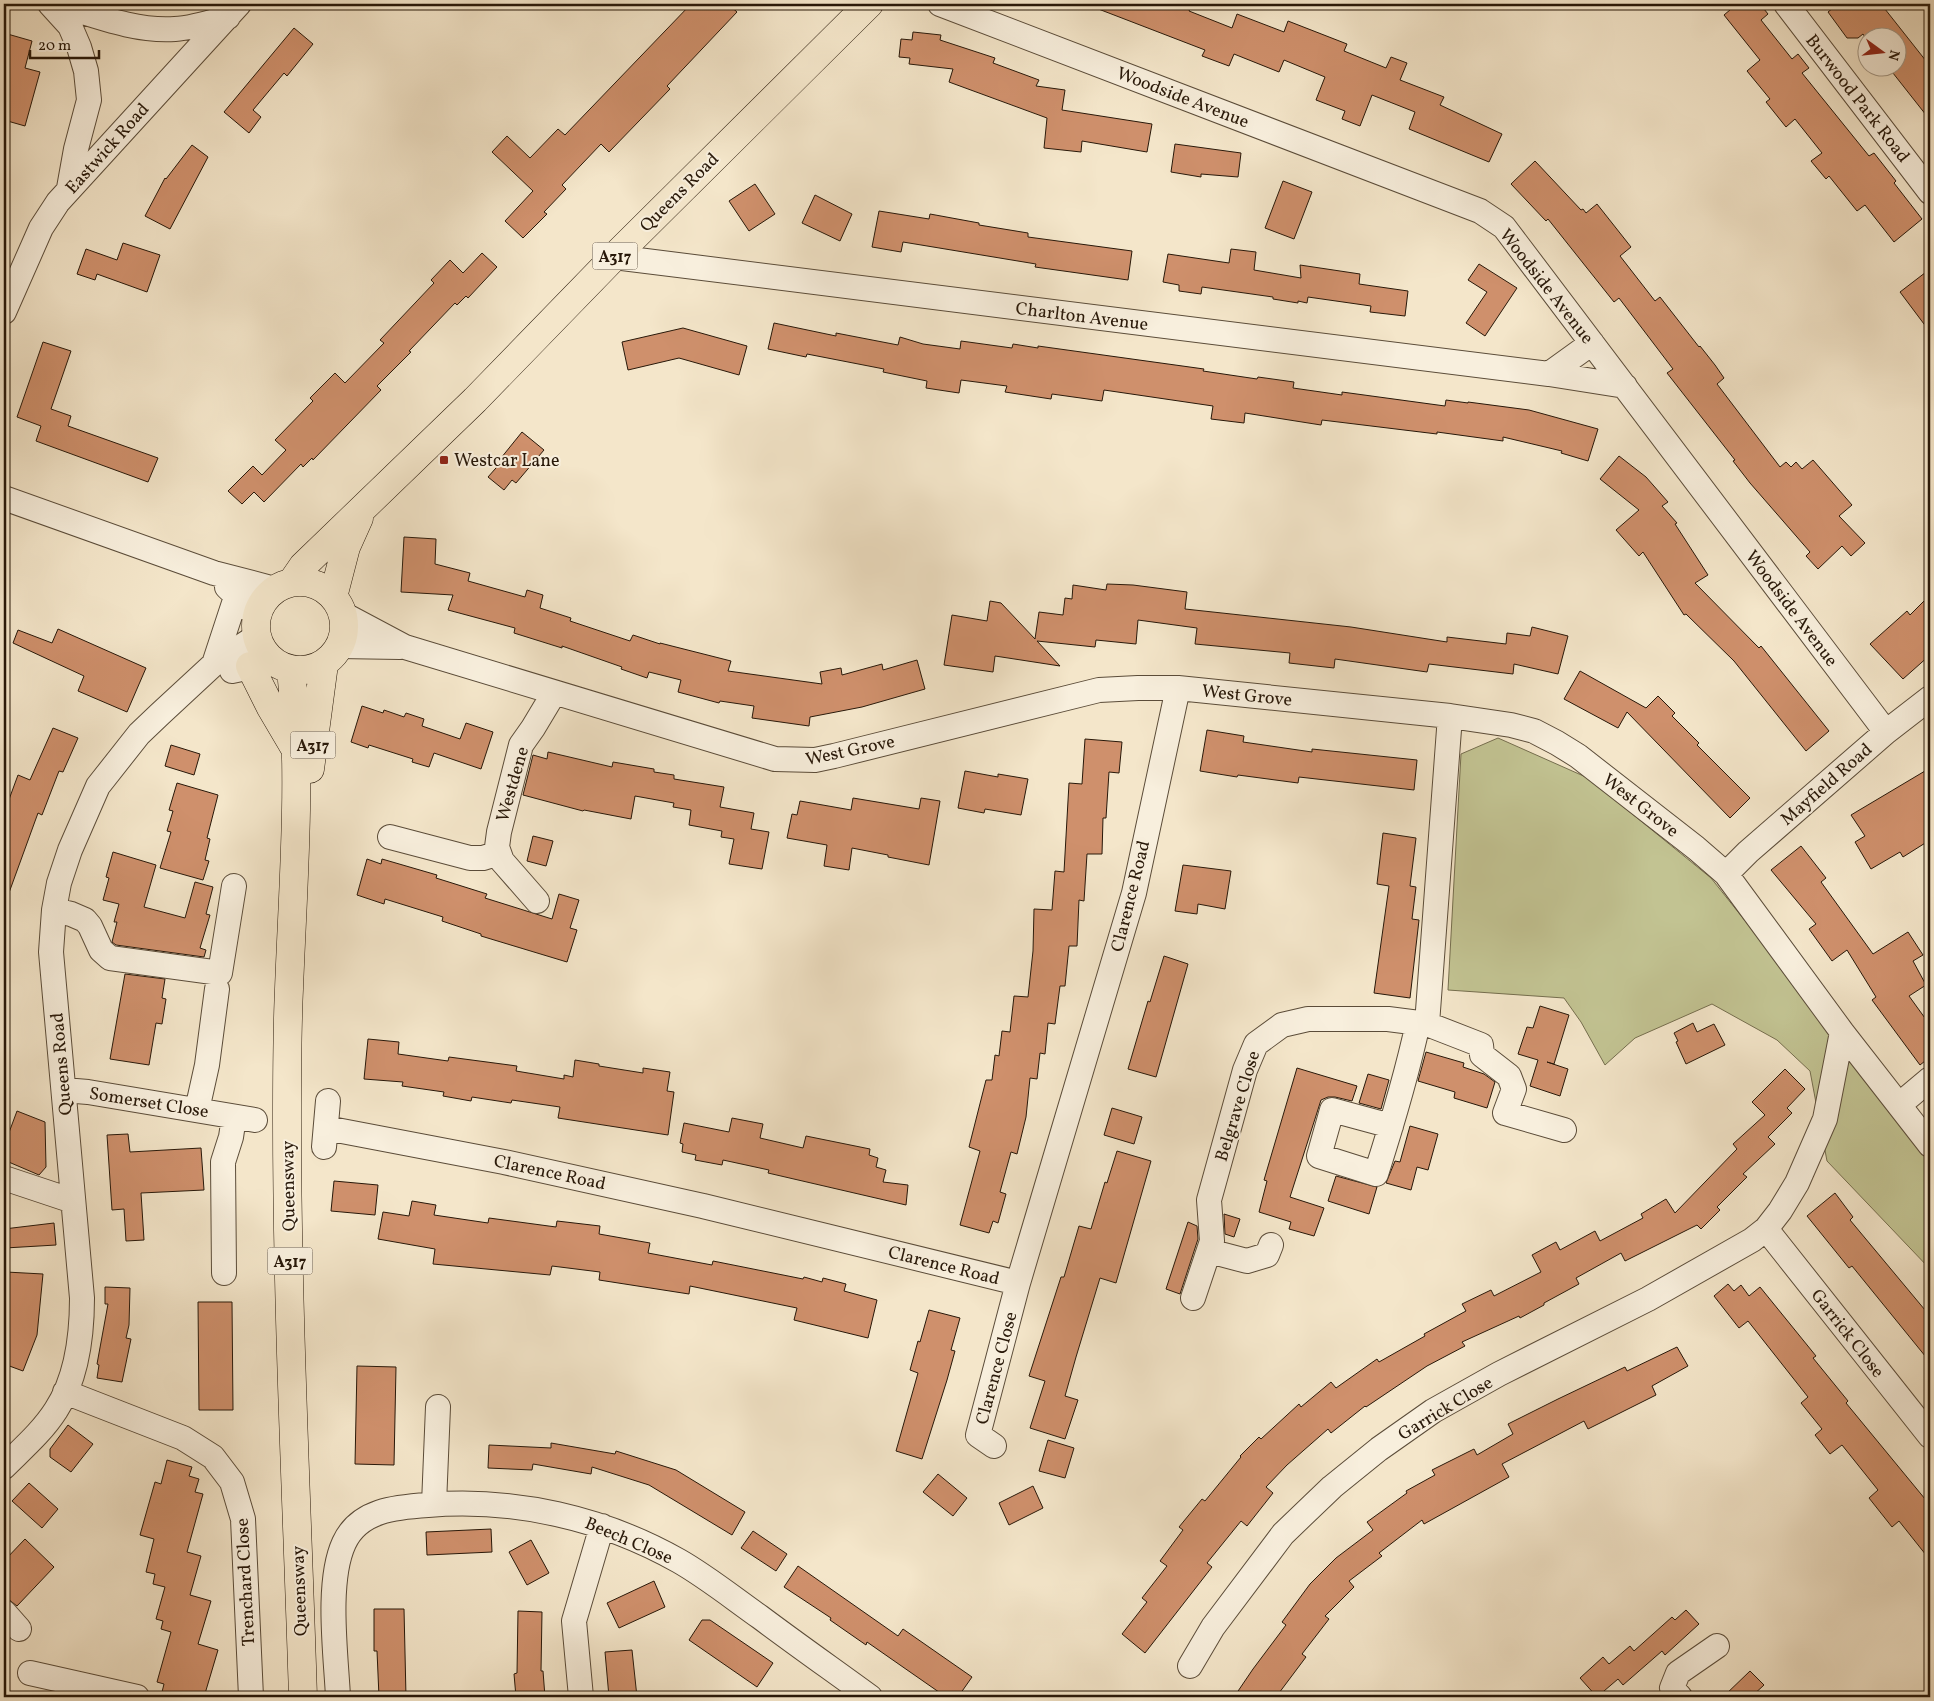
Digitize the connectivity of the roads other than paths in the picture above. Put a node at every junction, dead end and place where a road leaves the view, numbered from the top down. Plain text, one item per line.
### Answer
1 (50, 4) edge
2 (57, 4) edge
3 (868, 4) edge
4 (940, 4) edge
5 (1786, 4) edge
6 (233, 10) edge
7 (69, 188) junction
8 (1930, 192) edge
9 (614, 257) junction
10 (4, 312) edge
11 (1592, 343) junction
12 (1550, 374) junction
13 (1625, 386) junction
14 (4, 498) edge
15 (363, 510) junction
16 (214, 573) junction
17 (284, 586) junction
18 (236, 597) junction
19 (338, 605) junction
20 (257, 626) junction
21 (404, 647) junction
22 (332, 655) junction
23 (214, 664) junction
24 (272, 666) junction
25 (194, 682) junction
26 (1178, 688) junction
27 (554, 693) junction
28 (1930, 698) edge
29 (1450, 716) junction
30 (1886, 732) junction
31 (296, 750) junction
32 (297, 825) junction
33 (390, 837) dead end
34 (499, 853) junction
35 (1726, 874) junction
36 (234, 886) dead end
37 (537, 900) dead end
38 (54, 910) junction
39 (218, 981) junction
40 (1422, 1023) junction
41 (1842, 1032) junction
42 (1930, 1078) edge
43 (64, 1090) junction
44 (328, 1102) dead end
45 (1899, 1105) junction
46 (197, 1110) junction
47 (1391, 1126) dead end
48 (1564, 1130) dead end
49 (1930, 1145) edge
50 (4, 1178) edge
51 (74, 1201) junction
52 (1766, 1229) junction
53 (1271, 1245) dead end
54 (1209, 1251) junction
55 (224, 1273) dead end
56 (1018, 1283) junction
57 (1193, 1298) dead end
58 (65, 1392) junction
59 (438, 1407) dead end
60 (1930, 1436) edge
61 (994, 1446) dead end
62 (4, 1467) edge
63 (434, 1504) junction
64 (602, 1526) junction
65 (1717, 1646) dead end
66 (1190, 1666) dead end
67 (30, 1673) dead end
68 (137, 1697) edge
69 (251, 1697) edge
70 (303, 1697) edge
71 (338, 1697) edge
72 (581, 1697) edge
73 (870, 1697) edge
74 (1680, 1697) edge

1 - 7 street
2 - 6 street
3 - 9 main road, Queens Road / A317
4 - 11 street, Woodside Avenue
5 - 8 street, Burwood Park Road
6 - 7 street, Eastwick Road
7 - 10 street, Eastwick Road
9 - 12 street, Charlton Avenue
9 - 15 main road, Queens Road / A317
11 - 12 street
11 - 13 street, Woodside Avenue
12 - 13 street, Charlton Avenue
13 - 30 street, Woodside Avenue
14 - 16 street
15 - 17 main road, Queens Road / A317
15 - 19 main road, Queens Road / A317
16 - 17 street
16 - 18 street
17 - 19 main road
17 - 20 main road
18 - 20 street
18 - 23 street
19 - 21 street, West Grove
19 - 22 main road
20 - 23 street, Queens Road
20 - 24 main road
21 - 22 street, West Grove
21 - 27 street, West Grove
22 - 24 main road
22 - 32 main road, Queensway / A317
23 - 25 street, Queens Road
24 - 25 street, Queens Road
24 - 31 main road, Queensway / A317
24 - 31 main road, A317
25 - 38 street, Queens Road
26 - 27 street, West Grove
26 - 29 street, West Grove
26 - 56 street, Clarence Road
27 - 34 street, Westdene
28 - 30 street, Mayfield Road
29 - 35 street, West Grove
29 - 40 street
30 - 35 street, Mayfield Road
31 - 32 main road, Queensway / A317
32 - 70 main road, Queensway / A317
33 - 34 street
34 - 37 street
35 - 41 street, West Grove
36 - 39 street
38 - 39 street
38 - 43 street, Queens Road
39 - 46 street
40 - 47 street
40 - 48 street, Belgrave Close
40 - 54 street, Belgrave Close
41 - 45 street, West Grove
41 - 52 street, Garrick Close
42 - 45 street
43 - 46 street, Somerset Close
43 - 51 street, Queens Road
44 - 56 street, Clarence Road
45 - 49 street, West Grove
46 - 55 street, Somerset Close
50 - 51 street
51 - 58 street, Queens Road
52 - 60 street, Garrick Close
52 - 66 street, Garrick Close
53 - 54 street
54 - 57 street, Belgrave Close
56 - 61 street, Clarence Close
58 - 62 street, Queens Road
58 - 69 street, Trenchard Close
59 - 63 street
63 - 64 street, Beech Close
63 - 71 street, Beech Close
64 - 72 street
64 - 73 street, Beech Close
65 - 74 street
67 - 68 street

